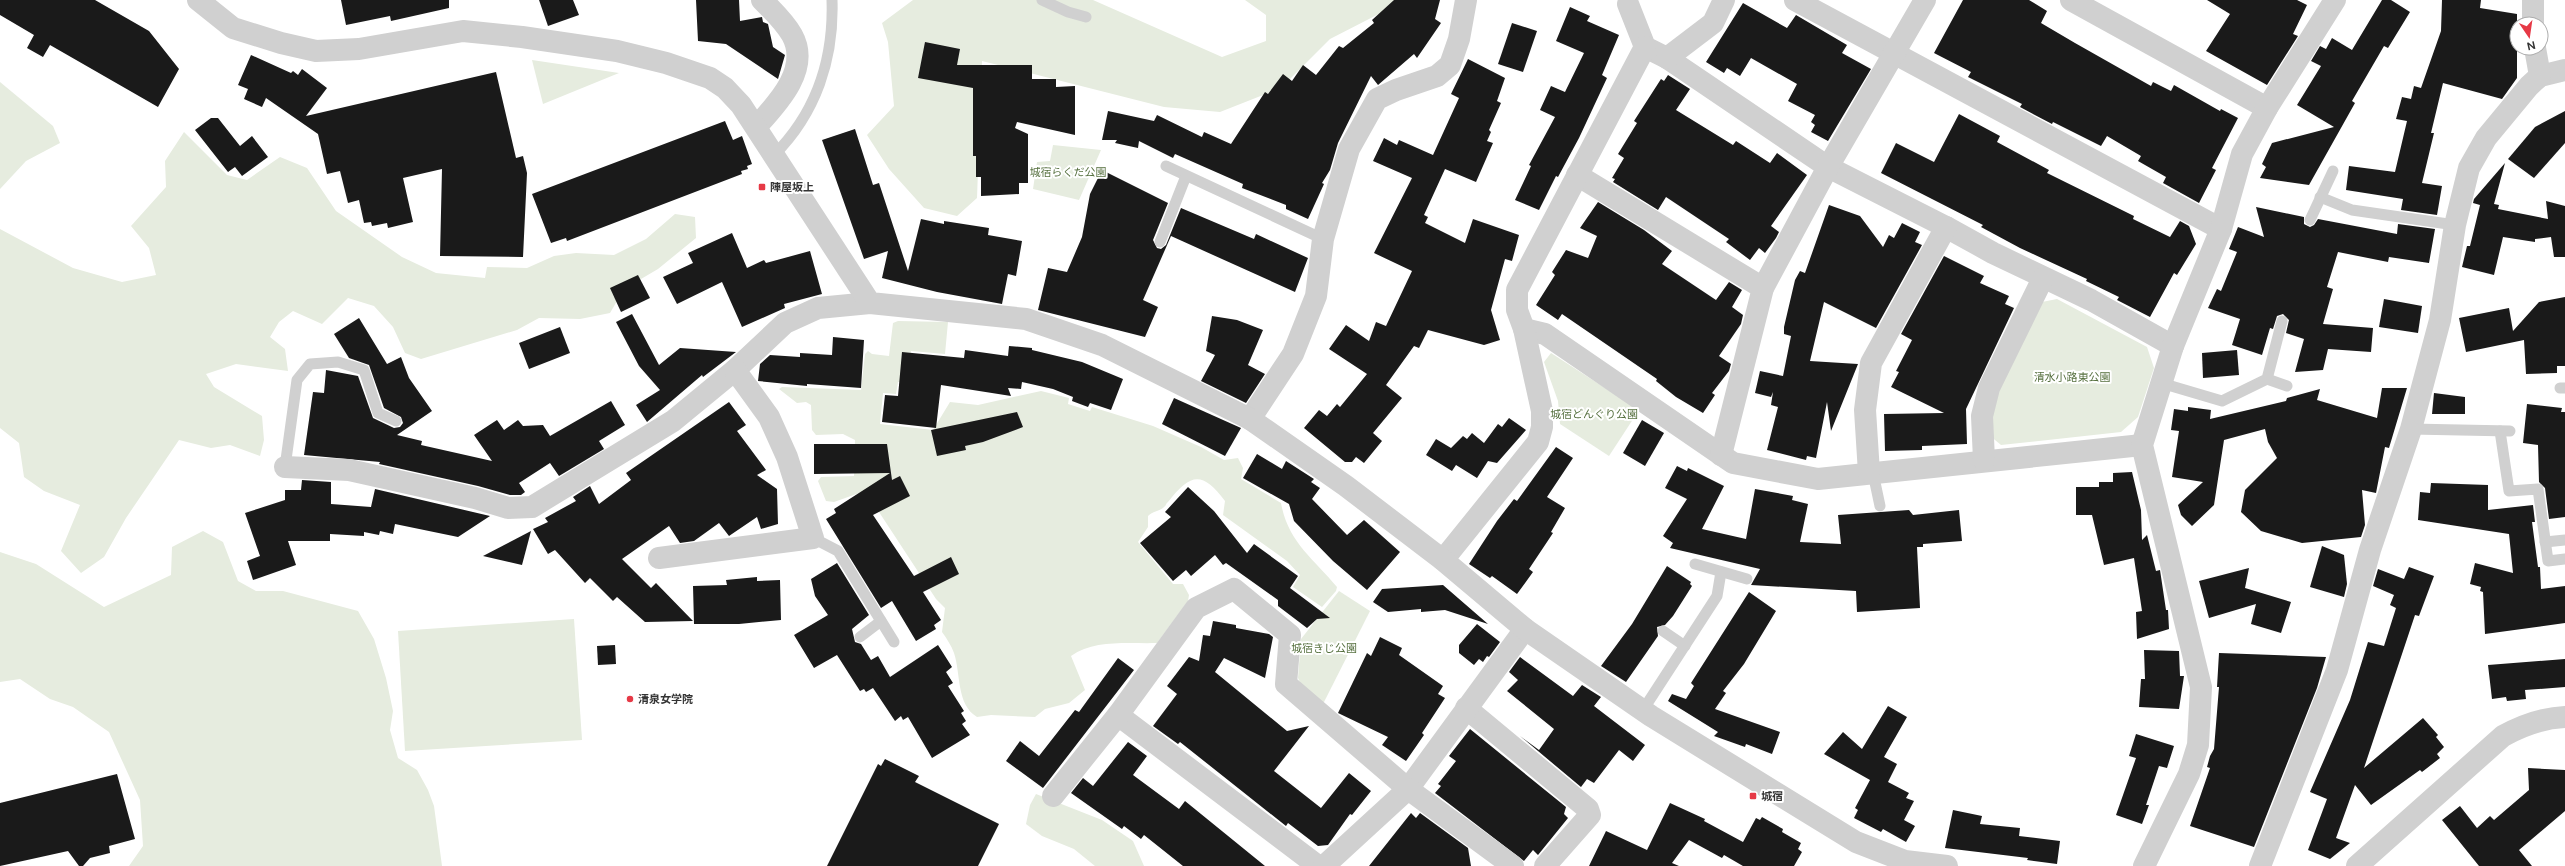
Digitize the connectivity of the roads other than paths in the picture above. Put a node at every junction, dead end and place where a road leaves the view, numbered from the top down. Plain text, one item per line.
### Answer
1 (198, 0) edge
2 (762, 0) edge
3 (832, 0) edge
4 (1042, 0) edge
5 (1466, 0) edge
6 (1724, 0) edge
7 (1795, 0) edge
8 (1925, 0) edge
9 (2071, 0) edge
10 (2335, 0) edge
11 (2533, 0) edge
12 (1628, 4) dead end
13 (2533, 16) edge
14 (1086, 17) dead end
15 (1646, 48) junction
16 (1893, 55) junction
17 (2536, 56) edge
18 (1667, 58) junction
19 (2565, 70) edge
20 (2540, 76) junction
21 (2267, 108) junction
22 (756, 127) junction
23 (774, 155) junction
24 (1166, 166) dead end
25 (1828, 167) junction
26 (2333, 171) dead end
27 (1577, 175) junction
28 (1186, 176) junction
29 (2320, 197) junction
30 (2310, 220) dead end
31 (2455, 225) junction
32 (1946, 227) junction
33 (2221, 229) junction
34 (1323, 239) junction
35 (1160, 242) dead end
36 (2043, 278) junction
37 (1763, 288) junction
38 (870, 303) junction
39 (2282, 321) dead end
40 (1524, 329) junction
41 (2173, 346) junction
42 (735, 370) junction
43 (2267, 379) junction
44 (2162, 383) junction
45 (2287, 386) dead end
46 (1250, 419) junction
47 (396, 421) dead end
48 (2411, 429) junction
49 (2142, 445) junction
50 (1721, 455) junction
51 (1984, 460) junction
52 (285, 467) joint
53 (1871, 473) junction
54 (1880, 506) dead end
55 (813, 538) junction
56 (2565, 540) edge
57 (2545, 542) junction
58 (658, 558) dead end
59 (2565, 559) edge
60 (1443, 560) junction
61 (1695, 564) dead end
62 (1721, 572) junction
63 (1747, 579) dead end
64 (881, 621) junction
65 (1525, 629) junction
66 (1663, 631) dead end
67 (860, 637) dead end
68 (894, 642) dead end
69 (1685, 646) junction
70 (1466, 708) junction
71 (1643, 710) junction
72 (1118, 715) junction
73 (2565, 717) edge
74 (1408, 790) junction
75 (1053, 796) dead end
76 (1318, 866) edge
77 (1324, 866) edge
78 (1513, 866) edge
79 (1545, 866) edge
80 (1947, 866) edge
81 (2144, 866) edge
82 (2260, 866) edge
83 (2357, 866) edge

1 - 22 street
2 - 22 street
3 - 23 lane
4 - 14 lane
5 - 34 street
6 - 18 street
7 - 16 street
8 - 16 street
9 - 21 street
10 - 21 street
11 - 13 street
12 - 15 street
15 - 18 street
15 - 27 street
16 - 25 street
16 - 33 street
17 - 20 street
18 - 25 street
19 - 20 street
20 - 31 street
21 - 33 street
22 - 23 street
23 - 38 street
24 - 28 lane
25 - 32 street
25 - 37 street
26 - 29 lane
27 - 37 street
27 - 40 street
28 - 34 lane
28 - 35 lane
29 - 30 lane
29 - 31 lane
31 - 48 street
32 - 36 street
32 - 53 street
33 - 41 street
34 - 46 street
36 - 41 street
36 - 51 street
37 - 50 street
38 - 42 street
38 - 46 street
39 - 43 lane
40 - 50 street
40 - 60 street
41 - 44 street
42 - 52 street
42 - 55 street
43 - 44 lane
43 - 45 lane
44 - 49 street
46 - 60 street
47 - 52 lane
48 - 57 lane
48 - 82 street
49 - 51 street
49 - 81 street
50 - 53 street
51 - 53 street
53 - 54 lane
55 - 58 street
55 - 64 lane
56 - 57 lane
57 - 59 lane
60 - 65 street
61 - 62 lane
62 - 63 lane
62 - 69 lane
64 - 67 lane
64 - 68 lane
65 - 70 street
65 - 71 street
66 - 69 lane
69 - 71 lane
70 - 74 street
70 - 79 street
71 - 80 street
72 - 74 street
72 - 75 street
72 - 76 street
73 - 83 street
74 - 77 street
74 - 78 street

